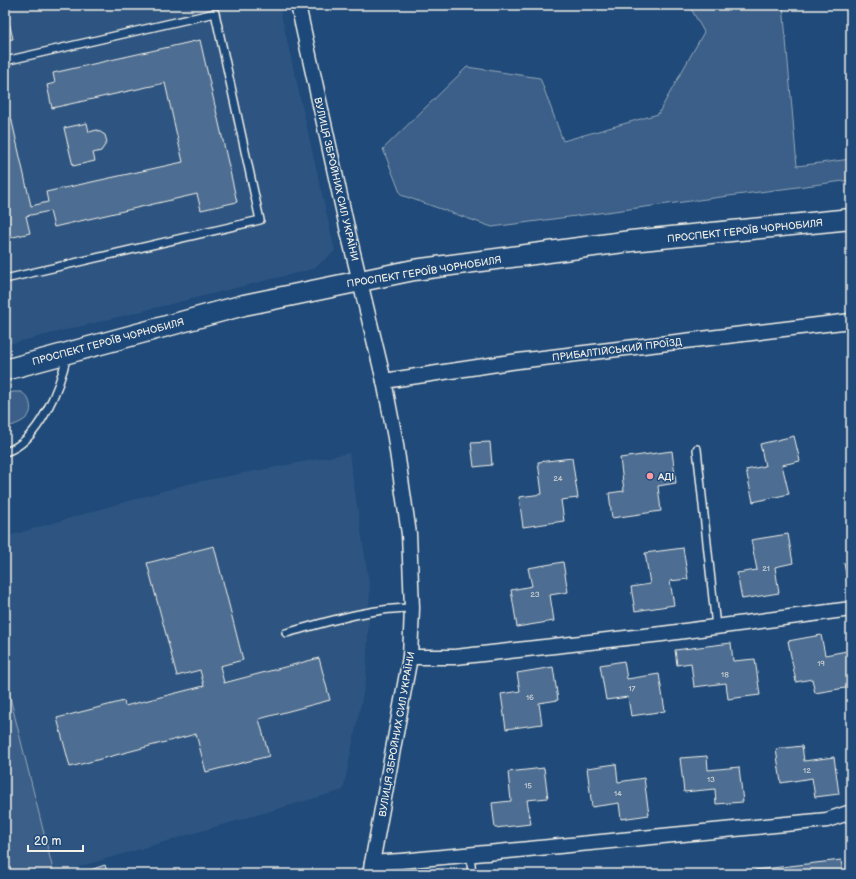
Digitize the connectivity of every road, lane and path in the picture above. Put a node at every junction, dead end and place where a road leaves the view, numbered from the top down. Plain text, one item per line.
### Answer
1 (298, 5) edge
2 (5, 61) edge
3 (851, 219) edge
4 (5, 279) edge
5 (360, 280) junction
6 (851, 321) edge
7 (68, 352) junction
8 (5, 370) edge
9 (384, 381) junction
10 (697, 449) dead end
11 (5, 452) edge
12 (412, 608) junction
13 (851, 609) edge
14 (716, 627) junction
15 (286, 633) dead end
16 (410, 657) junction
17 (851, 812) edge
18 (470, 854) junction
19 (371, 868) edge
20 (472, 874) edge

1 - 5 street, ВУЛИЦЯ ЗБРОЙНИХ СИЛ УКРАЇНИ
2 - 4 lane
3 - 5 street, ПРОСПЕКТ ГЕРОЇВ ЧОРНОБИЛЯ
5 - 7 street, ПРОСПЕКТ ГЕРОЇВ ЧОРНОБИЛЯ
5 - 9 street, ВУЛИЦЯ ЗБРОЙНИХ СИЛ УКРАЇНИ
6 - 9 street, ПРИБАЛТІЙСЬКИЙ ПРОЇЗД
7 - 8 street, ПРОСПЕКТ ГЕРОЇВ ЧОРНОБИЛЯ
7 - 11 lane
9 - 12 street, ВУЛИЦЯ ЗБРОЙНИХ СИЛ УКРАЇНИ
10 - 14 lane
12 - 15 lane
12 - 16 street, ВУЛИЦЯ ЗБРОЙНИХ СИЛ УКРАЇНИ
13 - 14 street
14 - 16 street
16 - 19 street, ВУЛИЦЯ ЗБРОЙНИХ СИЛ УКРАЇНИ
17 - 18 street
18 - 19 street
18 - 20 lane

